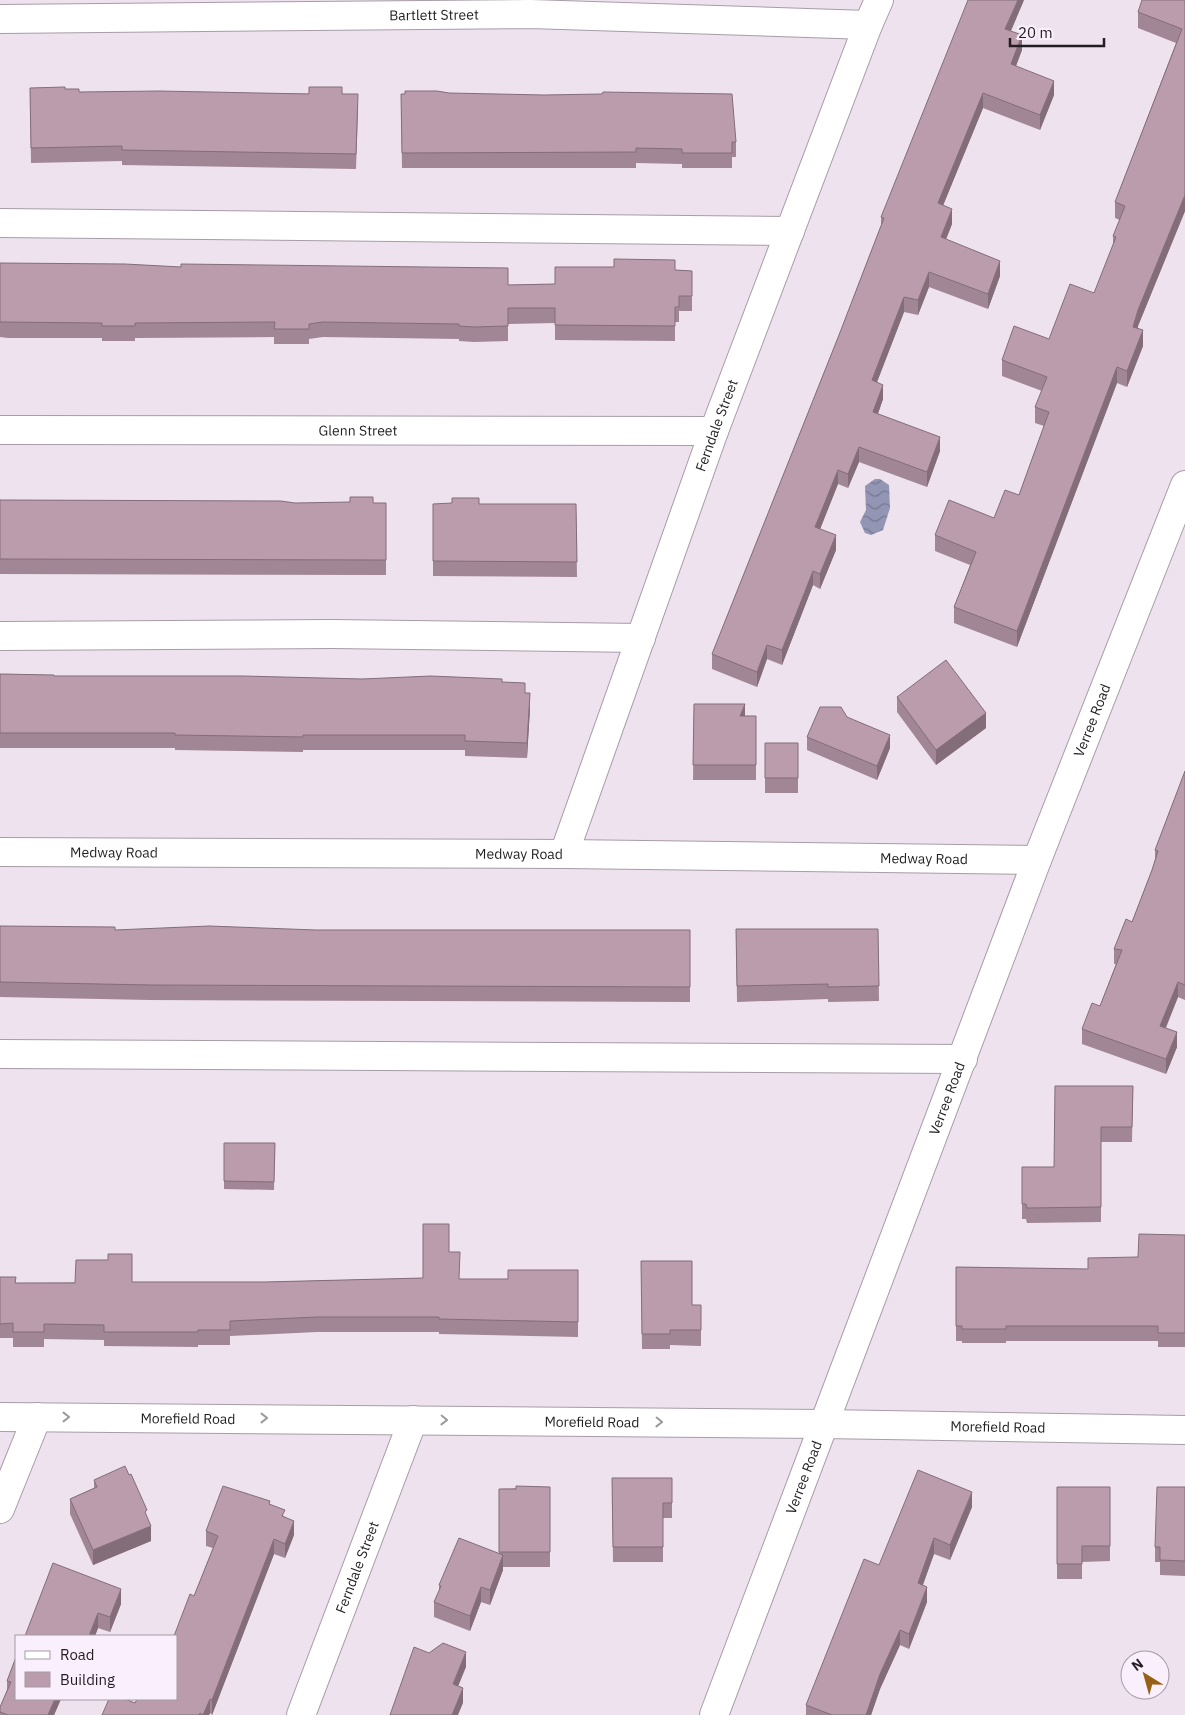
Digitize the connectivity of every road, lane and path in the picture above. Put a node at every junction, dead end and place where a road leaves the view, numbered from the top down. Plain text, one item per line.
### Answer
1 (879, 0) edge
2 (530, 7) edge
3 (720, 9) edge
4 (120, 10) edge
5 (0, 19) edge
6 (868, 25) junction
7 (0, 223) edge
8 (790, 231) junction
9 (0, 430) edge
10 (714, 431) junction
11 (1185, 485) edge
12 (0, 636) edge
13 (640, 638) junction
14 (0, 852) edge
15 (564, 854) junction
16 (1038, 860) junction
17 (0, 1054) edge
18 (962, 1059) junction
19 (0, 1417) edge
20 (37, 1417) junction
21 (413, 1420) junction
22 (824, 1424) junction
23 (1185, 1430) edge
24 (0, 1509) edge
25 (301, 1715) edge
26 (714, 1715) edge

1 - 6 street, Ferndale Street
2 - 3 street, Bartlett Street
2 - 4 street, Bartlett Street
3 - 6 street, Bartlett Street
4 - 5 street, Bartlett Street
6 - 8 street, Ferndale Street
7 - 8 street
8 - 10 street, Ferndale Street
9 - 10 street, Glenn Street
10 - 13 street, Ferndale Street
11 - 16 street, Verree Road
12 - 13 street
13 - 15 street, Ferndale Street
14 - 15 street, Medway Road
15 - 16 street, Medway Road
16 - 18 street, Verree Road
17 - 18 street
18 - 22 street, Verree Road
19 - 20 street, Morefield Road
20 -> 21 street, Morefield Road
20 - 24 street
21 -> 22 street, Morefield Road
21 - 25 street, Ferndale Street
22 - 23 street, Morefield Road
22 - 26 street, Verree Road

